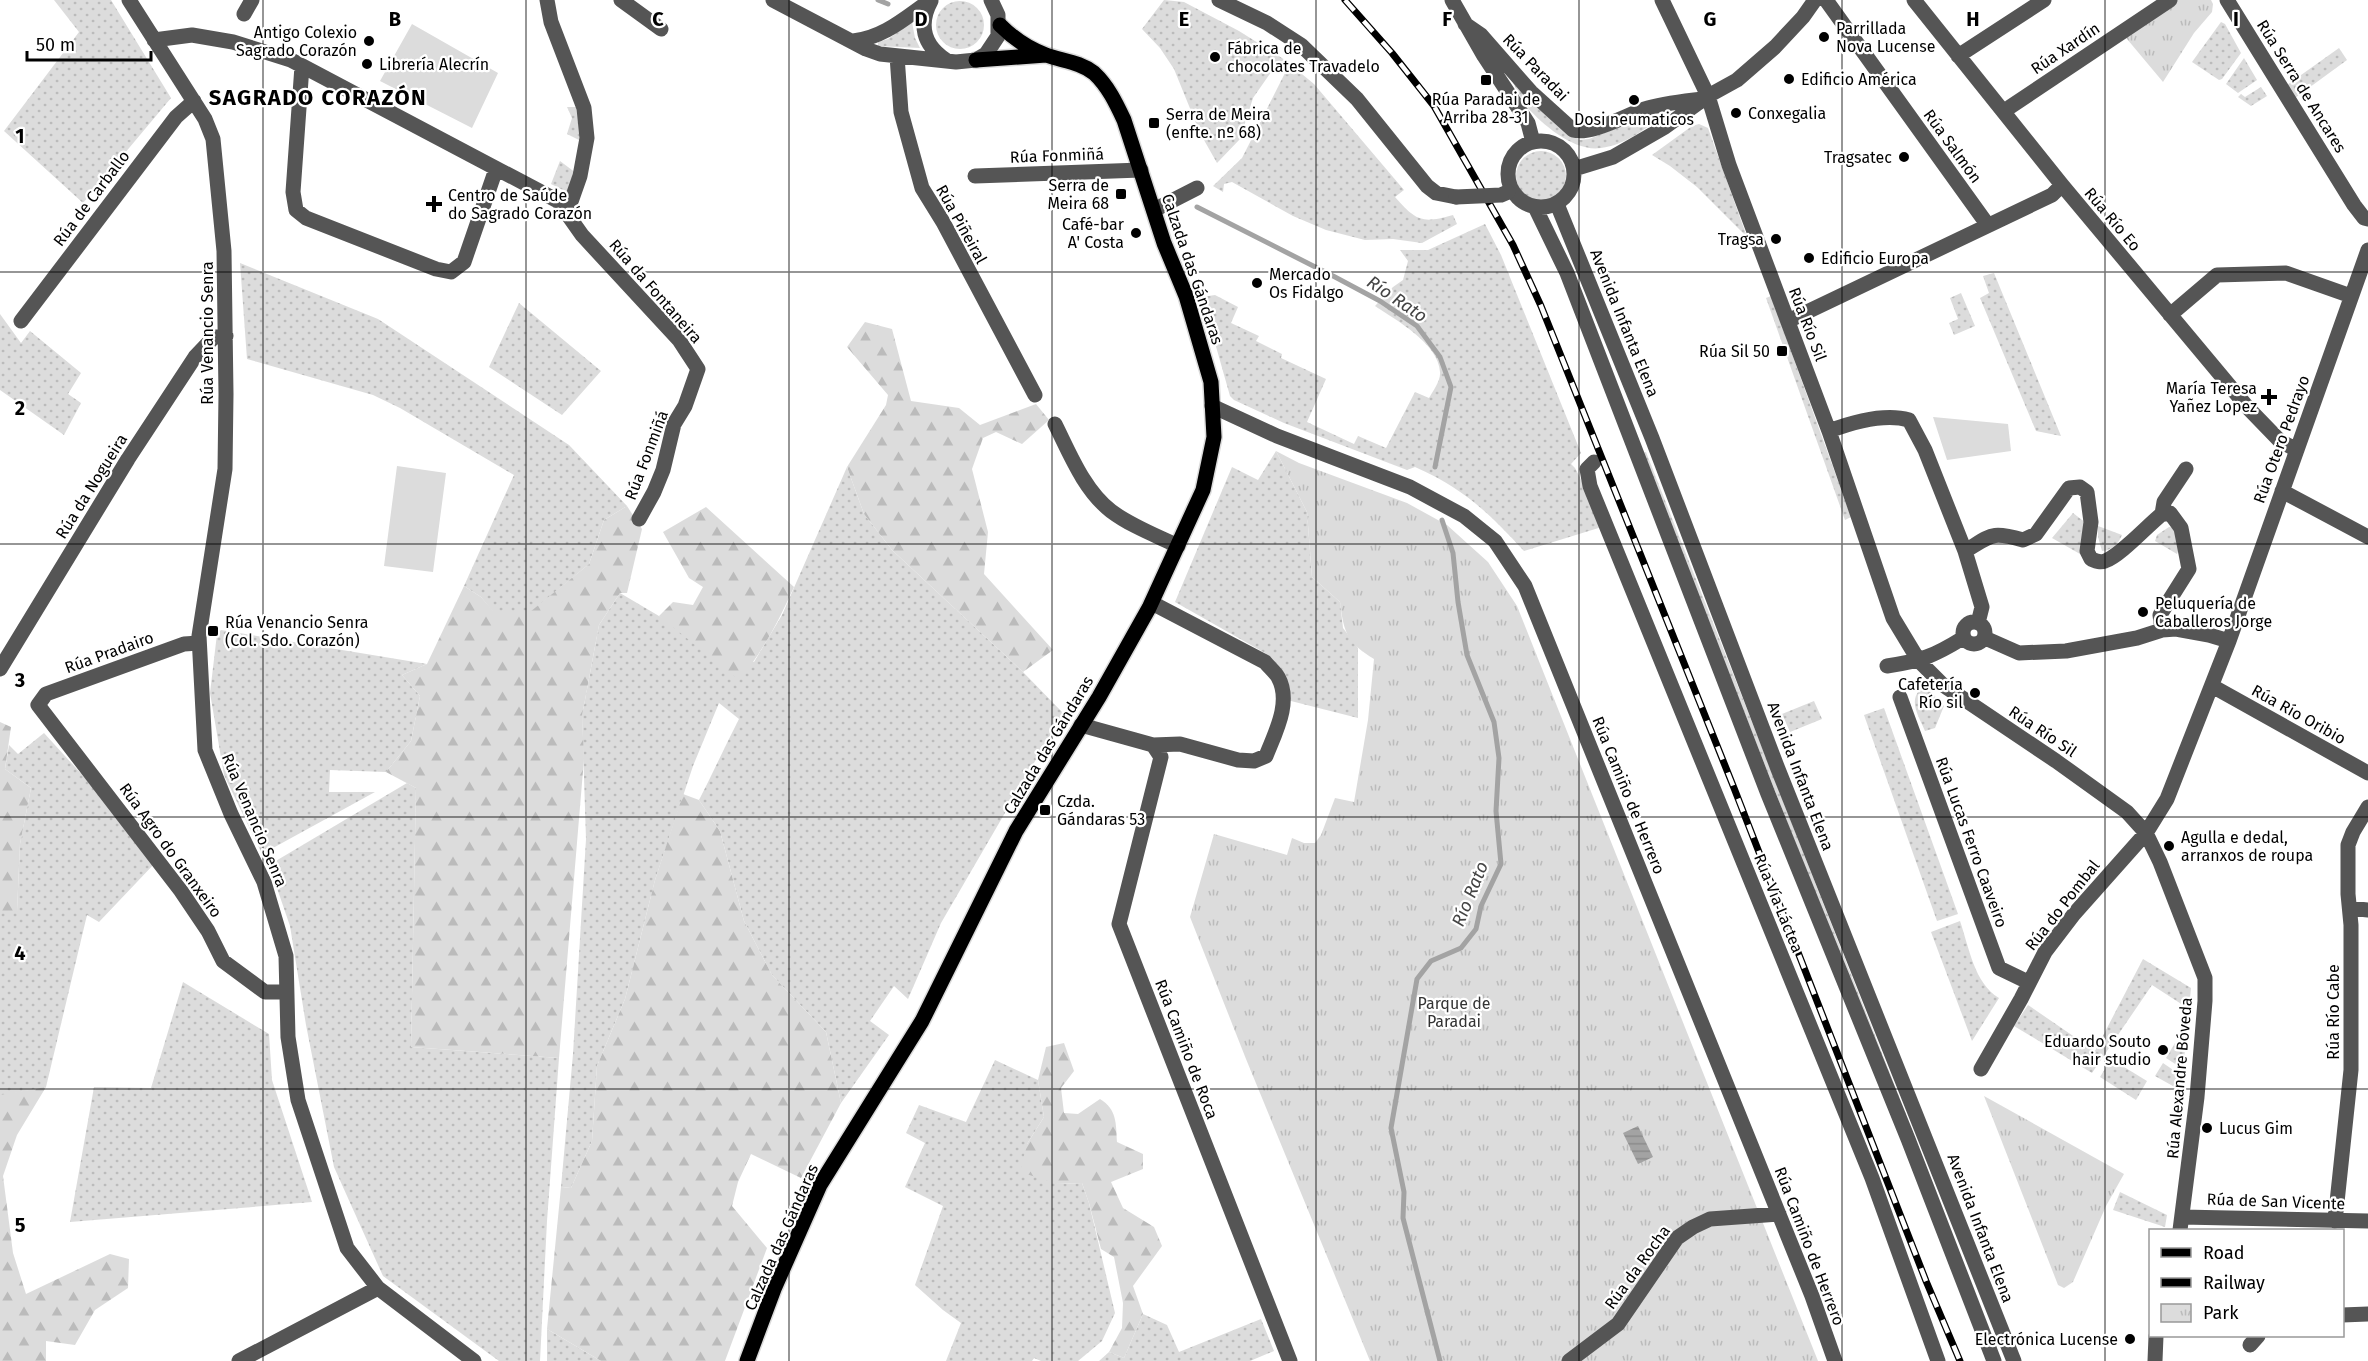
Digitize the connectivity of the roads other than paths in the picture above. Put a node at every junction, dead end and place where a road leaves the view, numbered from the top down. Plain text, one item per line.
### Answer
1 (129, 0) edge
2 (252, 0) edge
3 (547, 0) edge
4 (621, 0) edge
5 (773, 0) edge
6 (931, 0) edge
7 (991, 0) edge
8 (1219, 0) edge
9 (1452, 0) edge
10 (1662, 0) edge
11 (1815, 0) edge
12 (1826, 0) edge
13 (1914, 0) edge
14 (2044, 0) edge
15 (2170, 0) edge
16 (2227, 0) edge
17 (244, 14) dead end
18 (1465, 24) junction
19 (1000, 25) junction
20 (661, 29) dead end
21 (154, 40) junction
22 (853, 41) junction
23 (1046, 55) junction
24 (897, 56) junction
25 (1959, 56) junction
26 (946, 60) junction
27 (976, 60) junction
28 (302, 66) junction
29 (1706, 97) junction
30 (194, 101) junction
31 (2010, 107) dead end
32 (1533, 142) junction
33 (496, 169) junction
34 (1574, 169) junction
35 (1141, 170) junction
36 (975, 176) dead end
37 (2061, 185) junction
38 (1197, 188) dead end
39 (1510, 191) junction
40 (1557, 204) junction
41 (1535, 207) junction
42 (1154, 210) junction
43 (567, 213) junction
44 (2368, 219) edge
45 (1987, 224) junction
46 (2368, 250) edge
47 (2364, 277) edge
48 (2351, 296) junction
49 (2170, 315) junction
50 (21, 321) dead end
51 (1788, 321) junction
52 (226, 336) junction
53 (698, 369) joint
54 (1035, 395) dead end
55 (1212, 406) junction
56 (1055, 424) dead end
57 (1829, 431) junction
58 (2297, 450) junction
59 (1594, 462) dead end
60 (2186, 469) dead end
61 (2282, 491) junction
62 (2162, 514) junction
63 (639, 519) dead end
64 (2368, 537) edge
65 (1178, 546) junction
66 (1965, 551) junction
67 (1152, 603) junction
68 (1978, 622) junction
69 (2162, 630) junction
70 (1964, 638) junction
71 (1985, 638) junction
72 (2229, 641) junction
73 (199, 643) junction
74 (1919, 661) junction
75 (1887, 666) dead end
76 (0, 669) edge
77 (2212, 686) junction
78 (1900, 697) dead end
79 (38, 705) joint
80 (1081, 725) junction
81 (1153, 745) junction
82 (2368, 773) edge
83 (2368, 807) edge
84 (2145, 833) junction
85 (2350, 908) junction
86 (2368, 910) edge
87 (2028, 982) junction
88 (287, 993) junction
89 (1981, 1069) dead end
90 (1779, 1214) junction
91 (2335, 1221) junction
92 (2368, 1221) edge
93 (2181, 1224) edge
94 (378, 1288) junction
95 (2368, 1314) edge
96 (2344, 1315) edge
97 (2156, 1337) edge
98 (239, 1361) edge
99 (474, 1361) edge
100 (747, 1361) edge
101 (1290, 1361) edge
102 (1569, 1361) edge
103 (1835, 1361) edge
104 (1938, 1361) edge
105 (1994, 1361) edge
106 (2014, 1361) edge
107 (2156, 1361) edge

1 - 21 street, Rúa Venancio Senra
2 - 17 street
3 - 43 street
4 - 20 street
5 - 22 street
6 - 22 street
6 - 26 street
7 - 19 street
8 - 39 street, bridge
9 - 18 street, Rúa Paradai
10 - 29 street, Rúa Río Sil
11 - 29 street
12 - 45 street, Rúa Salmón
13 - 25 street, Rúa Río Eo
14 - 25 street
15 - 31 street, Rúa Xardín
16 - 44 street, Rúa Serra de Ancares
18 - 29 street, Rúa Paradai
18 - 32 street, Rúa Paradai
19 - 23 main road
19 - 27 street
21 - 28 street
21 - 30 street, Rúa Venancio Senra
22 - 24 street
23 - 27 main road
23 - 35 main road, Calzada das Gándaras
24 - 26 street
24 - 54 street, Rúa Piñeiral
25 - 37 street, Rúa Río Eo
26 - 27 street
28 - 33 street
28 - 33 street
29 - 34 street
29 - 51 street, Rúa Río Sil
30 - 50 street, Rúa de Carballo
30 - 52 street, Rúa Venancio Senra
32 - 34 street
32 - 39 street
33 - 43 street
34 - 40 street
35 - 36 street, Rúa Fonmiñá
35 - 42 main road, Calzada das Gándaras
37 - 45 street
37 - 49 street, Rúa Río Eo
38 - 42 street
39 - 41 street
40 - 41 street
40 - 106 street, Avenida Infanta Elena
41 - 105 street
42 - 55 main road, Calzada das Gándaras
43 - 53 street, Rúa da Fontaneira
45 - 51 street
46 - 47 street, Rúa Otero Pedrayo
47 - 48 street, Rúa Otero Pedrayo
48 - 49 street
48 - 58 street, Rúa Otero Pedrayo
49 - 58 street, Rúa Río Eo
51 - 57 street, Rúa Río Sil
52 - 73 street, Rúa Venancio Senra
52 - 76 street, Rúa da Nogueira
53 - 63 street, Rúa Fonmiñá
55 - 65 main road, Calzada das Gándaras
55 - 90 street, Rúa Camiño de Herrero
56 - 65 street
57 - 66 street
57 - 74 street, Rúa Río Sil
58 - 61 street, Rúa Otero Pedrayo
59 - 104 street, Rúa Vía Láctea
60 - 62 street
61 - 64 street
61 - 72 street, Rúa Otero Pedrayo
62 - 66 street
62 - 69 street
65 - 67 main road, Calzada das Gándaras
66 - 68 street
67 - 80 main road, Calzada das Gándaras
67 - 81 street
68 - 70 street
68 - 71 street
69 - 71 street
69 - 72 street
70 - 71 street
70 - 74 street
72 - 77 street, Rúa Otero Pedrayo
73 - 79 street, Rúa Pradairo
73 - 88 street, Rúa Venancio Senra
74 - 75 street
74 - 84 street, Rúa Río Sil
77 - 82 street, Rúa Río Oribio
77 - 84 street, Rúa Otero Pedrayo
78 - 87 street, Rúa Lucas Ferro Caaveiro
79 - 88 street, Rúa Agro do Granxeiro
80 - 81 street
80 - 100 main road, Calzada das Gándaras
81 - 101 street, Rúa Camiño de Roca
83 - 85 street, Rúa Río Cabe
84 - 87 street, Rúa do Pombal
84 - 93 street, Rúa Alexandre Bóveda
85 - 86 street
85 - 91 street, Rúa Río Cabe
87 - 89 street, Rúa do Pombal
88 - 94 street, Rúa Venancio Senra
90 - 102 street, Rúa da Rocha
90 - 103 street, Rúa Camiño de Herrero
91 - 92 street, Rúa de San Vicente
91 - 93 street, Rúa de San Vicente
94 - 98 street
94 - 99 street, Rúa Venancio Senra
95 - 96 street
97 - 107 street

